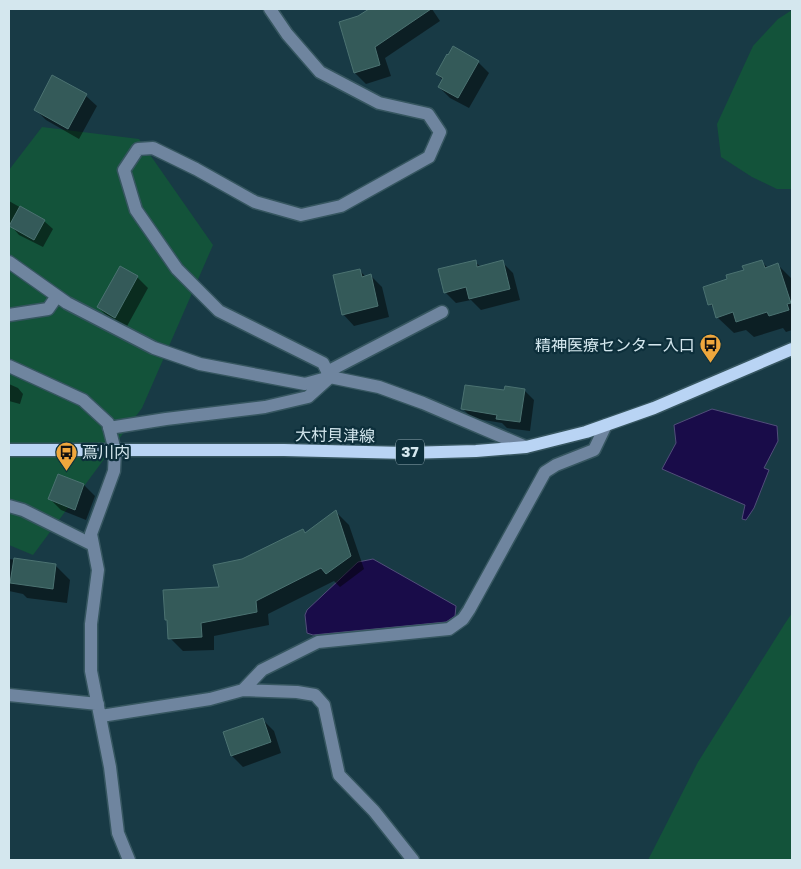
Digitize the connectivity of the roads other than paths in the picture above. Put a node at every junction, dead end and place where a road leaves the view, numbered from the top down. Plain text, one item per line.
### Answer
1 (270, 9) edge
2 (9, 262) edge
3 (57, 296) junction
4 (442, 312) dead end
5 (9, 315) edge
6 (792, 348) edge
7 (9, 366) edge
8 (329, 375) junction
9 (606, 425) junction
10 (109, 428) junction
11 (526, 447) junction
12 (9, 450) edge
13 (115, 451) junction
14 (9, 506) edge
15 (93, 545) junction
16 (244, 690) junction
17 (9, 695) edge
18 (99, 710) junction
19 (128, 860) edge
20 (413, 860) edge

1 - 8 street
2 - 3 street
3 - 5 street
3 - 8 street
4 - 8 street
6 - 9 main road, 大村貝津線 / 37
7 - 10 street
8 - 10 street
8 - 11 street
9 - 11 main road, 大村貝津線 / 37
9 - 16 street
10 - 13 street
11 - 13 main road, 大村貝津線 / 37
12 - 13 main road, 大村貝津線 / 37
13 - 15 street
14 - 15 street
15 - 18 street
16 - 18 street
16 - 20 street
17 - 18 street
18 - 19 street

